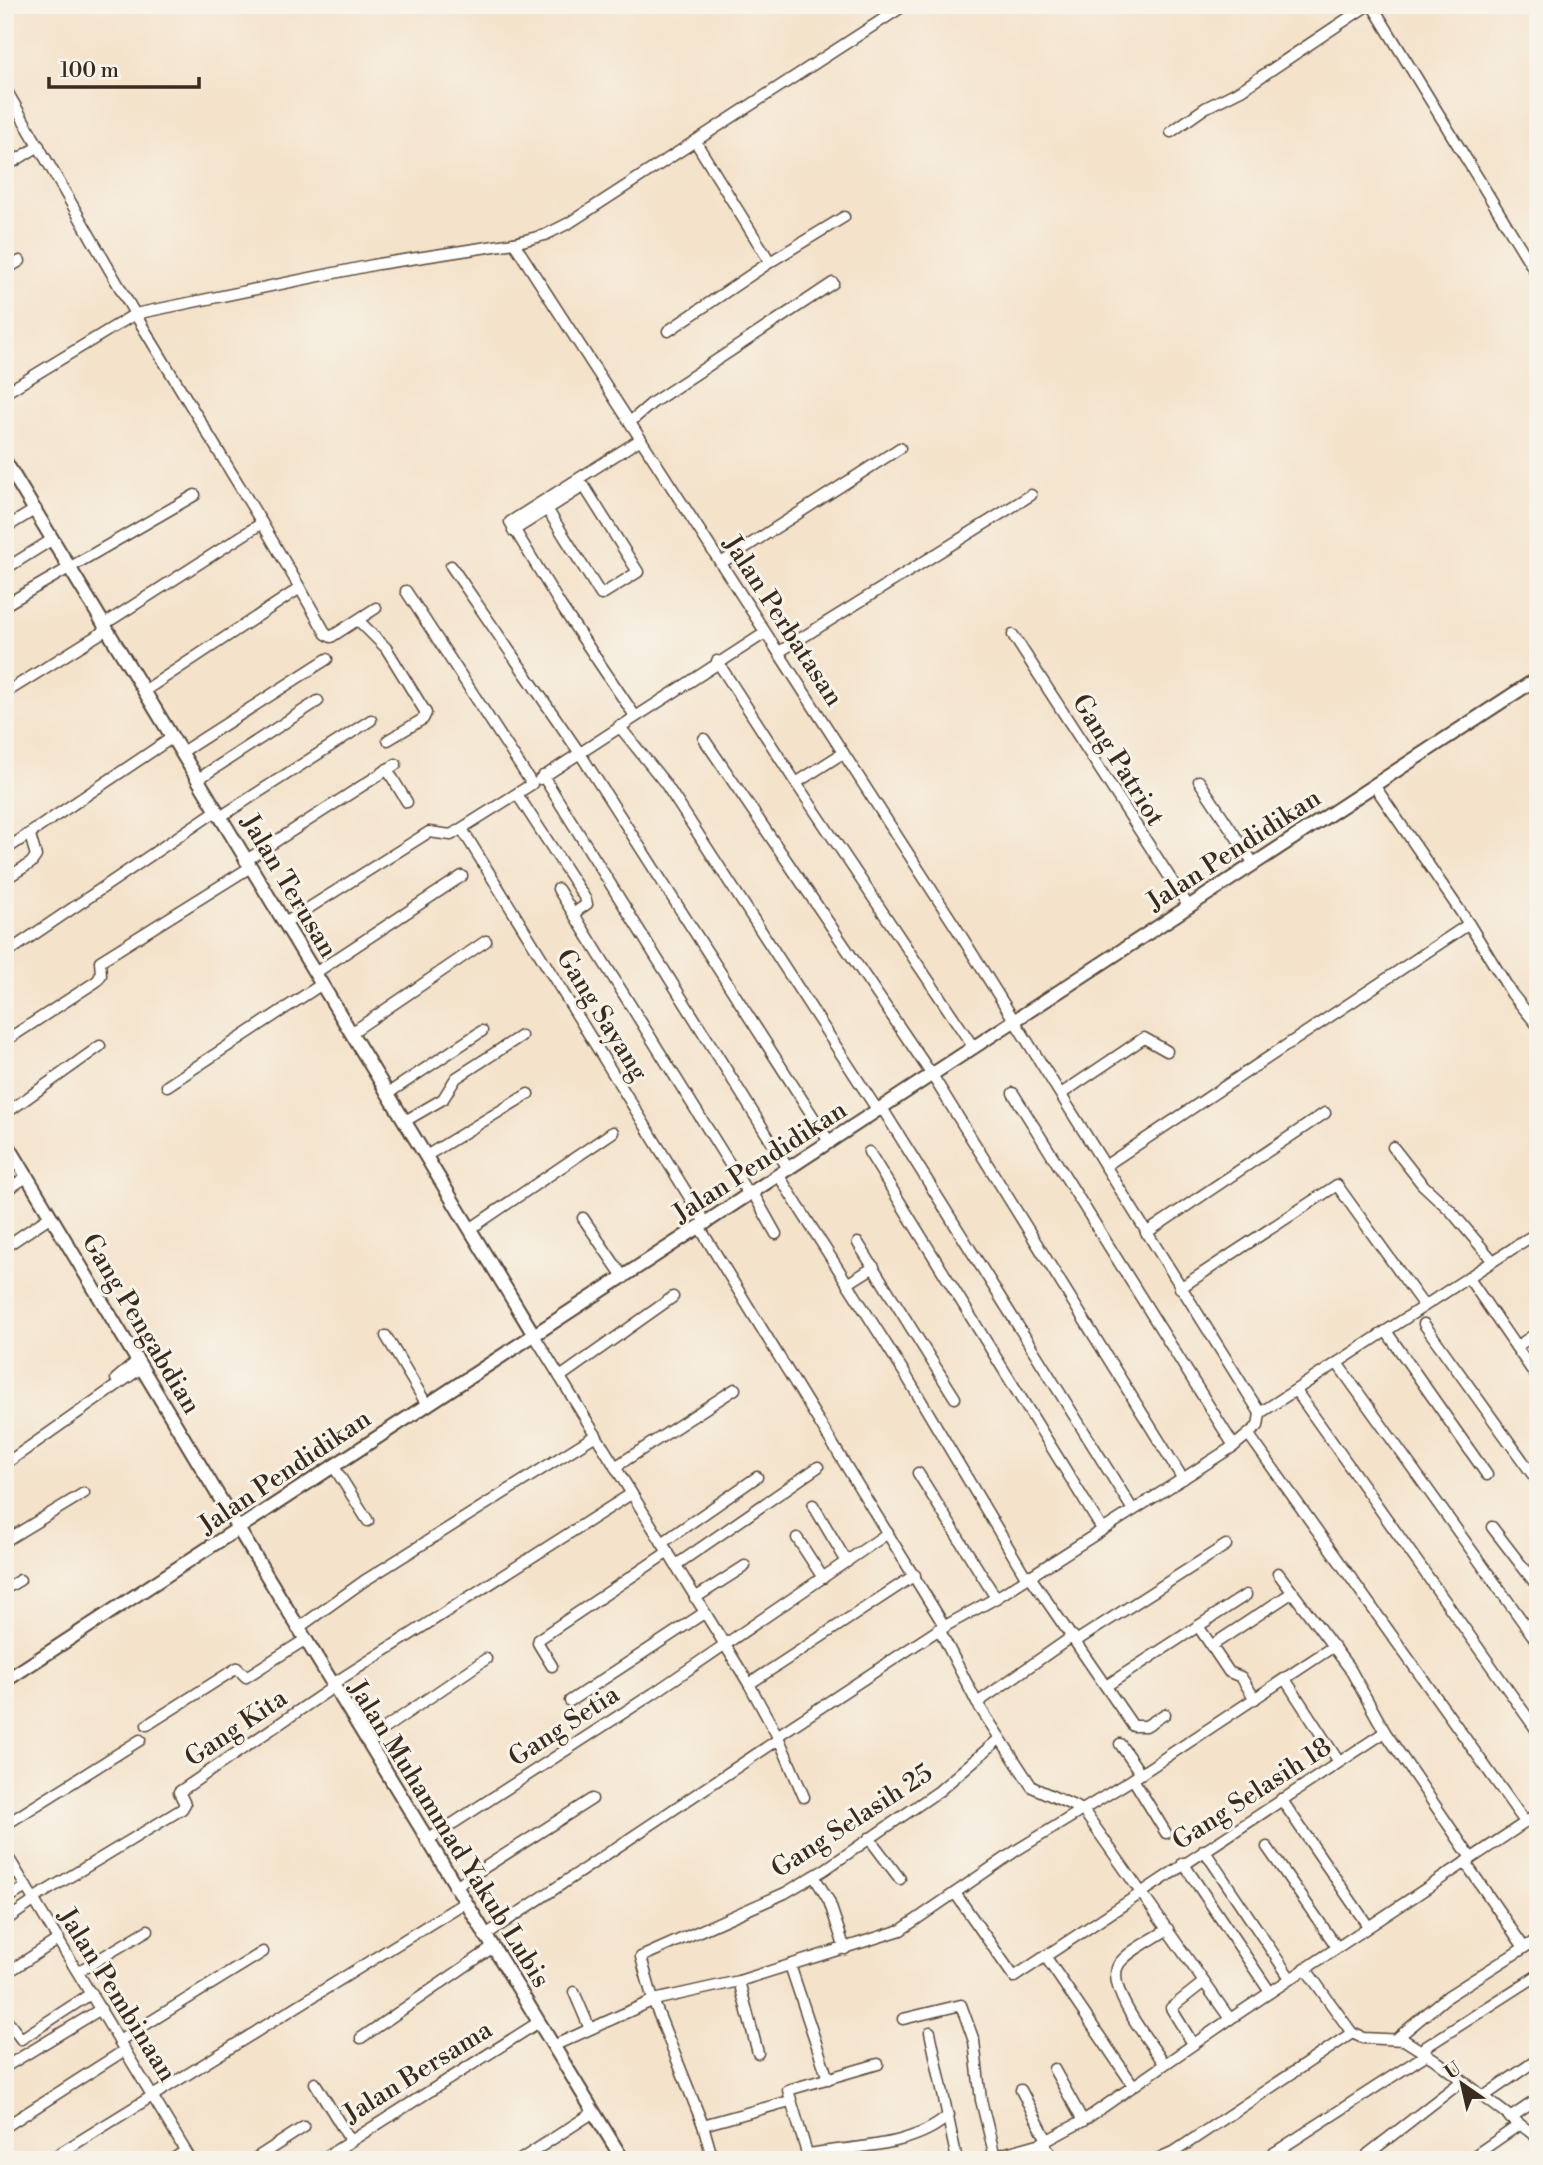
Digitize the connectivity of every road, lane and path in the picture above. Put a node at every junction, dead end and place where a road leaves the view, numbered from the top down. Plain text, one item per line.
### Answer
1 (905, 5) edge
2 (1370, 5) edge
3 (5, 88) edge
4 (1171, 132) dead end
5 (695, 141) junction
6 (39, 146) junction
7 (5, 167) edge
8 (844, 217) dead end
9 (514, 243) junction
10 (20, 261) dead end
11 (769, 263) junction
12 (5, 270) edge
13 (1538, 276) edge
14 (833, 283) dead end
15 (135, 314) junction
16 (668, 331) dead end
17 (5, 393) edge
18 (630, 422) junction
19 (641, 439) junction
20 (900, 448) dead end
21 (5, 461) edge
22 (195, 495) dead end
23 (1031, 495) dead end
24 (36, 509) junction
25 (547, 509) junction
26 (262, 523) junction
27 (5, 528) edge
28 (513, 531) junction
29 (53, 539) junction
30 (721, 564) junction
31 (451, 566) dead end
32 (68, 567) junction
33 (5, 569) edge
34 (300, 588) junction
35 (406, 591) dead end
36 (5, 605) edge
37 (376, 608) dead end
38 (359, 621) junction
39 (105, 628) junction
40 (765, 632) junction
41 (1013, 635) dead end
42 (779, 652) junction
43 (327, 659) dead end
44 (717, 662) junction
45 (1538, 678) edge
46 (144, 691) junction
47 (5, 694) edge
48 (318, 701) dead end
49 (635, 716) junction
50 (371, 720) dead end
51 (619, 726) junction
52 (173, 737) junction
53 (704, 739) dead end
54 (388, 740) dead end
55 (182, 752) junction
56 (579, 752) junction
57 (843, 752) junction
58 (543, 776) junction
59 (198, 779) junction
60 (1199, 781) dead end
61 (796, 783) junction
62 (532, 784) junction
63 (1374, 785) junction
64 (517, 794) junction
65 (407, 802) dead end
66 (218, 814) junction
67 (462, 829) junction
68 (30, 835) junction
69 (5, 850) edge
70 (247, 864) junction
71 (1254, 864) junction
72 (462, 876) dead end
73 (5, 879) edge
74 (558, 889) dead end
75 (1189, 907) junction
76 (573, 914) junction
77 (285, 923) junction
78 (1469, 924) junction
79 (486, 941) dead end
80 (5, 954) edge
81 (318, 979) junction
82 (1015, 1021) junction
83 (1538, 1026) edge
84 (482, 1031) dead end
85 (351, 1033) junction
86 (521, 1036) dead end
87 (5, 1041) edge
88 (100, 1046) dead end
89 (974, 1048) junction
90 (1167, 1051) dead end
91 (932, 1075) junction
92 (167, 1086) dead end
93 (1013, 1093) dead end
94 (387, 1094) junction
95 (528, 1094) dead end
96 (1061, 1094) junction
97 (880, 1110) junction
98 (1325, 1113) dead end
99 (5, 1114) edge
100 (405, 1121) junction
101 (613, 1132) dead end
102 (5, 1140) edge
103 (830, 1143) junction
104 (1393, 1147) dead end
105 (869, 1152) dead end
106 (426, 1156) junction
107 (1105, 1166) junction
108 (784, 1173) junction
109 (25, 1178) junction
110 (5, 1191) edge
111 (751, 1194) junction
112 (51, 1216) junction
113 (583, 1217) dead end
114 (703, 1226) junction
115 (470, 1229) junction
116 (1538, 1231) edge
117 (1146, 1233) junction
118 (776, 1234) dead end
119 (858, 1243) dead end
120 (5, 1247) edge
121 (1493, 1261) junction
122 (874, 1267) junction
123 (1468, 1277) junction
124 (624, 1278) junction
125 (847, 1284) junction
126 (1180, 1288) junction
127 (673, 1297) dead end
128 (1424, 1306) junction
129 (1424, 1324) dead end
130 (1386, 1331) junction
131 (1538, 1332) edge
132 (534, 1335) junction
133 (386, 1336) dead end
134 (1516, 1347) junction
135 (1337, 1363) junction
136 (138, 1365) junction
137 (560, 1377) junction
138 (1538, 1378) edge
139 (735, 1389) dead end
140 (1296, 1391) junction
141 (955, 1398) dead end
142 (427, 1405) junction
143 (1260, 1413) junction
144 (596, 1435) junction
145 (1249, 1435) junction
146 (1234, 1446) junction
147 (5, 1464) edge
148 (334, 1467) junction
149 (615, 1467) junction
150 (818, 1467) dead end
151 (918, 1473) dead end
152 (1487, 1475) dead end
153 (757, 1477) dead end
154 (1183, 1479) junction
155 (1538, 1482) edge
156 (84, 1493) dead end
157 (631, 1494) junction
158 (813, 1505) dead end
159 (1133, 1510) junction
160 (368, 1521) dead end
161 (1492, 1527) dead end
162 (1102, 1529) junction
163 (239, 1530) junction
164 (887, 1533) junction
165 (797, 1538) dead end
166 (5, 1541) edge
167 (1226, 1545) dead end
168 (665, 1548) junction
169 (847, 1562) junction
170 (676, 1565) junction
171 (746, 1566) dead end
172 (1278, 1573) dead end
173 (915, 1575) junction
174 (1028, 1576) junction
175 (823, 1578) junction
176 (20, 1580) dead end
177 (1538, 1587) edge
178 (5, 1589) edge
179 (1293, 1592) junction
180 (1246, 1595) dead end
181 (695, 1598) junction
182 (996, 1598) junction
183 (704, 1613) junction
184 (1198, 1626) junction
185 (942, 1628) junction
186 (296, 1629) junction
187 (1074, 1639) junction
188 (303, 1641) junction
189 (1538, 1643) edge
190 (724, 1646) junction
191 (1211, 1646) junction
192 (1334, 1646) junction
193 (485, 1659) dead end
194 (552, 1666) dead end
195 (1285, 1679) junction
196 (5, 1681) edge
197 (749, 1684) junction
198 (332, 1686) junction
199 (1106, 1686) junction
200 (1255, 1699) junction
201 (570, 1701) dead end
202 (977, 1703) junction
203 (1165, 1714) dead end
204 (148, 1725) dead end
205 (1385, 1732) junction
206 (1538, 1732) edge
207 (778, 1737) junction
208 (999, 1739) junction
209 (140, 1740) dead end
210 (366, 1741) junction
211 (1120, 1744) dead end
212 (1339, 1762) junction
213 (1137, 1777) junction
214 (804, 1797) dead end
215 (592, 1799) dead end
216 (1281, 1799) junction
217 (1083, 1810) junction
218 (1538, 1814) edge
219 (1525, 1822) junction
220 (5, 1825) edge
221 (1166, 1833) dead end
222 (869, 1838) junction
223 (426, 1841) junction
224 (1266, 1847) dead end
225 (1204, 1850) junction
226 (5, 1852) edge
227 (1468, 1860) junction
228 (1183, 1864) junction
229 (814, 1876) junction
230 (900, 1879) dead end
231 (26, 1887) junction
232 (454, 1887) junction
233 (1140, 1891) junction
234 (955, 1894) junction
235 (5, 1900) edge
236 (34, 1900) junction
237 (464, 1903) junction
238 (5, 1921) edge
239 (1368, 1926) junction
240 (1168, 1929) junction
241 (148, 1930) dead end
242 (484, 1936) junction
243 (59, 1939) junction
244 (1538, 1939) edge
245 (1523, 1946) junction
246 (1337, 1947) junction
247 (492, 1948) junction
248 (845, 1949) junction
249 (263, 1952) dead end
250 (1045, 1956) junction
251 (790, 1965) junction
252 (1305, 1968) junction
253 (79, 1971) junction
254 (5, 1974) edge
255 (1538, 1975) edge
256 (1290, 1978) junction
257 (738, 1981) junction
258 (1204, 1982) junction
259 (574, 1992) dead end
260 (1270, 1992) junction
261 (92, 1993) junction
262 (653, 2000) junction
263 (101, 2010) junction
264 (1230, 2018) junction
265 (903, 2019) dead end
266 (539, 2022) junction
267 (5, 2024) edge
268 (590, 2029) junction
269 (930, 2032) dead end
270 (1352, 2033) junction
271 (360, 2038) dead end
272 (1395, 2039) junction
273 (1193, 2044) junction
274 (122, 2046) junction
275 (553, 2046) junction
276 (1424, 2052) junction
277 (758, 2053) dead end
278 (1538, 2059) edge
279 (1164, 2063) junction
280 (878, 2064) dead end
281 (5, 2067) edge
282 (1054, 2069) dead end
283 (828, 2079) junction
284 (1462, 2081) junction
285 (315, 2083) dead end
286 (1133, 2085) junction
287 (1021, 2090) dead end
288 (154, 2094) junction
289 (1483, 2097) junction
290 (1538, 2099) edge
291 (790, 2101) junction
292 (594, 2112) junction
293 (948, 2115) junction
294 (1083, 2121) junction
295 (1515, 2122) junction
296 (703, 2125) junction
297 (5, 2127) edge
298 (304, 2127) dead end
299 (1538, 2138) edge
300 (350, 2140) junction
301 (1045, 2142) junction
302 (1368, 2154) dead end
303 (188, 2156) edge
304 (809, 2157) edge
305 (995, 2157) junction
306 (1157, 2158) edge
307 (48, 2160) edge
308 (171, 2160) edge
309 (253, 2160) edge
310 (321, 2160) edge
311 (520, 2160) edge
312 (623, 2160) edge
313 (713, 2160) edge
314 (957, 2160) edge
315 (981, 2160) edge
316 (1056, 2160) edge
317 (1263, 2160) edge
318 (1468, 2160) edge

1 - 5 street
2 - 4 street
2 - 13 street
3 - 6 street
5 - 9 street
5 - 11 street
6 - 7 street
6 - 15 street
8 - 11 street
9 - 15 street
9 - 18 street, Jalan Perbatasan
10 - 12 street
11 - 16 street
14 - 18 street
15 - 17 street
15 - 26 street
18 - 19 street, Jalan Perbatasan
19 - 28 street
19 - 30 street, Jalan Perbatasan
20 - 30 street
21 - 24 main road, Jalan Terusan
22 - 32 street
23 - 42 street
24 - 27 street
24 - 29 main road, Jalan Terusan
25 - 25 street
25 - 28 street
26 - 34 street
26 - 39 street
28 - 49 street
29 - 32 main road, Jalan Terusan
29 - 33 street
30 - 40 street, Jalan Perbatasan
31 - 56 street
32 - 36 street
32 - 39 main road, Jalan Terusan
34 - 38 street
34 - 46 street
35 - 62 street
37 - 38 street
38 - 54 street
39 - 46 main road, Jalan Terusan
39 - 47 street
40 - 42 street, Jalan Perbatasan
40 - 44 street
41 - 75 street, Gang Patriot
42 - 57 street, Jalan Perbatasan
43 - 55 street
44 - 49 street
44 - 61 street
45 - 63 main road, Jalan Pendidikan
46 - 52 main road, Jalan Terusan
48 - 59 street
49 - 51 street
50 - 66 street
51 - 56 street
51 - 97 street
52 - 55 main road, Jalan Terusan
52 - 68 street
53 - 91 street
55 - 59 main road, Jalan Terusan
56 - 58 street
56 - 103 street
57 - 61 street
57 - 82 street, Jalan Perbatasan
58 - 62 street
58 - 108 street
59 - 66 main road, Jalan Terusan
60 - 71 street
61 - 89 street
62 - 64 street
63 - 71 main road, Jalan Pendidikan
63 - 78 street
64 - 67 street
64 - 76 street
65 - 70 street
66 - 70 main road, Jalan Terusan
66 - 80 street
67 - 77 street
67 - 114 street, Gang Sayang
68 - 69 street
68 - 73 street
70 - 77 main road, Jalan Terusan
70 - 87 street
71 - 75 main road, Jalan Pendidikan
72 - 81 street
74 - 76 street
75 - 82 main road, Jalan Pendidikan
76 - 111 street
77 - 81 main road, Jalan Terusan
78 - 83 street
78 - 107 street
79 - 85 street
81 - 85 main road, Jalan Terusan
81 - 92 street
82 - 89 main road, Jalan Pendidikan
82 - 96 street, Jalan Perbatasan
84 - 94 street
85 - 94 main road, Jalan Terusan
86 - 100 street
88 - 99 street
89 - 91 main road, Jalan Pendidikan
90 - 96 street
91 - 97 main road, Jalan Pendidikan
91 - 154 street
93 - 146 street
94 - 100 main road, Jalan Terusan
95 - 106 street
96 - 107 street, Jalan Perbatasan
97 - 103 main road, Jalan Pendidikan
97 - 159 street
98 - 117 street
100 - 106 main road, Jalan Terusan
101 - 115 street
102 - 109 main road, Gang Pengabdian
103 - 108 main road, Jalan Pendidikan
104 - 121 street
105 - 162 street
106 - 115 main road, Jalan Terusan
107 - 117 street, Jalan Perbatasan
108 - 111 main road, Jalan Pendidikan
108 - 125 street
109 - 110 street
109 - 112 main road, Gang Pengabdian
111 - 114 main road, Jalan Pendidikan
111 - 118 street
112 - 120 street
112 - 136 main road, Gang Pengabdian
113 - 124 street
114 - 124 main road, Jalan Pendidikan
114 - 164 street, Gang Sayang
115 - 132 main road, Jalan Terusan
116 - 121 street
117 - 126 street, Jalan Perbatasan
119 - 122 street
121 - 123 street
122 - 125 street
122 - 141 street
123 - 128 street
123 - 134 street
124 - 132 main road, Jalan Pendidikan
125 - 174 street
126 - 128 street
126 - 143 street, Jalan Perbatasan
127 - 137 street
128 - 130 street
129 - 155 street
130 - 135 street
130 - 152 street
131 - 134 street
132 - 137 street
132 - 142 main road, Jalan Pendidikan
133 - 142 street
134 - 138 street
135 - 140 street
135 - 189 street
136 - 147 street
136 - 163 main road, Gang Pengabdian
137 - 144 street
139 - 149 street
140 - 143 street
140 - 206 street
142 - 148 main road, Jalan Pendidikan
143 - 145 street
144 - 149 street
144 - 186 street
145 - 146 street
145 - 219 street
146 - 154 street
148 - 160 street
148 - 163 main road, Jalan Pendidikan
149 - 157 street
150 - 170 street
151 - 182 street
153 - 168 street
154 - 159 street
156 - 166 street
157 - 168 street
157 - 198 street
158 - 169 street
159 - 162 street
161 - 177 street
162 - 174 street
163 - 186 main road, Jalan Muhammad Yakub Lubis
163 - 196 main road, Jalan Pendidikan
164 - 169 street, Gang Setia
164 - 173 street, Gang Sayang
165 - 175 street
167 - 187 street
168 - 170 street
168 - 194 street
169 - 175 street, Gang Setia
170 - 181 street
171 - 181 street
172 - 179 street
173 - 185 street, Gang Sayang
173 - 197 street
174 - 182 street
174 - 187 street
175 - 190 street, Gang Setia
176 - 178 street
179 - 191 street
179 - 192 street
180 - 184 street
181 - 183 street
182 - 185 street
183 - 190 street
183 - 201 street
184 - 191 street
184 - 199 street
185 - 202 street, Gang Sayang
185 - 207 street
186 - 188 main road, Jalan Muhammad Yakub Lubis
187 - 199 street
187 - 202 street
188 - 198 main road, Jalan Muhammad Yakub Lubis
188 - 204 street
190 - 197 street
190 - 223 street, Gang Setia
191 - 200 street
192 - 195 street
192 - 205 street
193 - 210 street
195 - 200 street
195 - 212 street
197 - 207 street
198 - 210 main road, Jalan Muhammad Yakub Lubis
198 - 236 street, Gang Kita
199 - 203 street
200 - 213 street
202 - 208 street, Gang Sayang
205 - 212 street, Gang Selasih 18
205 - 227 street
207 - 214 street
207 - 242 street
208 - 217 street, Gang Sayang
208 - 222 street, Gang Selasih 25
209 - 220 street
210 - 223 main road, Jalan Muhammad Yakub Lubis
211 - 213 street
212 - 216 street, Gang Selasih 18
213 - 217 street
213 - 221 street
215 - 232 street
216 - 225 street, Gang Selasih 18
216 - 239 street
217 - 233 street
217 - 234 street
218 - 219 street
219 - 227 street
222 - 229 street, Gang Selasih 25
222 - 230 street
223 - 232 main road, Jalan Muhammad Yakub Lubis
224 - 246 street
225 - 228 street, Gang Selasih 18
225 - 256 street
226 - 231 street, Jalan Pembinaan
227 - 239 street
227 - 245 street
228 - 233 street, Gang Selasih 18
228 - 260 street
229 - 248 street
229 - 262 street, Gang Selasih 25
231 - 235 street
231 - 236 street, Jalan Pembinaan
232 - 237 main road, Jalan Muhammad Yakub Lubis
233 - 240 street
233 - 250 street, Gang Selasih 18
234 - 248 street
234 - 250 street, Gang Selasih 18
236 - 238 street
236 - 243 street, Jalan Pembinaan
237 - 242 main road, Jalan Muhammad Yakub Lubis
237 - 288 street
239 - 246 street
240 - 258 street
240 - 279 street
241 - 253 street
242 - 247 main road, Jalan Muhammad Yakub Lubis
243 - 253 street, Jalan Pembinaan
243 - 254 street
244 - 245 street
245 - 272 street
246 - 252 street
247 - 266 main road, Jalan Muhammad Yakub Lubis
247 - 271 street
248 - 251 street
249 - 274 street
250 - 286 street
251 - 257 street
251 - 283 street
252 - 256 street
252 - 270 street
253 - 261 street, Jalan Pembinaan
255 - 276 street
256 - 260 street
257 - 262 street
257 - 277 street
258 - 264 street
258 - 273 street
259 - 268 street
260 - 264 street
261 - 263 street, Jalan Pembinaan
261 - 267 street
262 - 268 street
262 - 296 street
263 - 274 street, Jalan Pembinaan
263 - 281 street
264 - 273 street
265 - 305 street
266 - 275 main road, Jalan Muhammad Yakub Lubis
266 - 300 street, Jalan Bersama
268 - 275 street
269 - 293 street
270 - 272 street
270 - 306 street
272 - 276 street
273 - 279 street
274 - 288 street, Jalan Pembinaan
274 - 297 street
275 - 292 main road, Jalan Muhammad Yakub Lubis
276 - 284 street
276 - 317 street
278 - 289 street
279 - 286 street
280 - 283 street
282 - 294 street
283 - 291 street
284 - 289 street
284 - 302 street
285 - 300 street
286 - 294 street
287 - 301 street
288 - 303 street, Jalan Pembinaan
288 - 307 street
289 - 295 street
290 - 295 street
291 - 296 street
291 - 304 street
292 - 311 street
292 - 312 main road, Jalan Muhammad Yakub Lubis
293 - 304 street
293 - 314 street
294 - 301 street
295 - 299 street
295 - 318 street
296 - 313 street
298 - 309 street
300 - 310 street, Jalan Bersama
301 - 305 street
301 - 316 street
303 - 308 street
305 - 315 street

